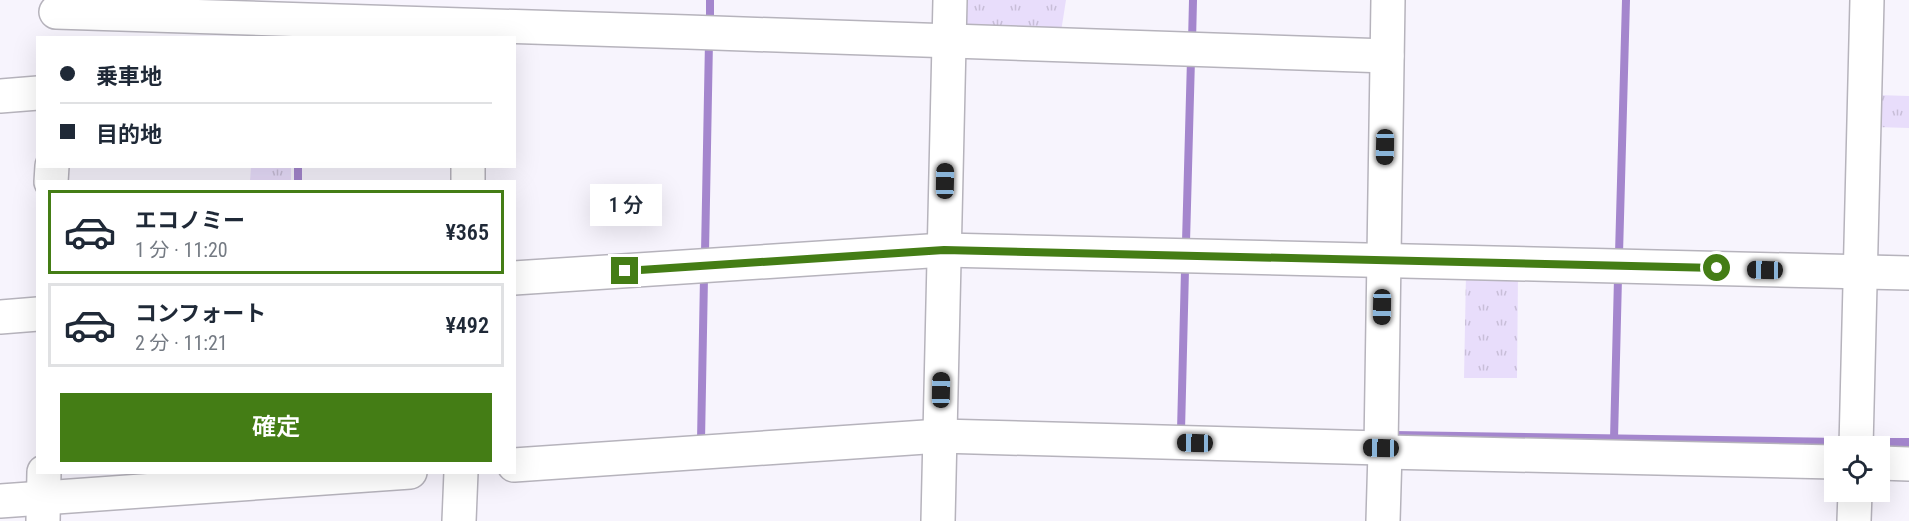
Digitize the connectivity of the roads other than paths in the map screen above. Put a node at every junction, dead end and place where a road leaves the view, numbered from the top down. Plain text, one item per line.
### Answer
1 (950, 0) edge
2 (1388, 0) edge
3 (1867, 0) edge
4 (56, 16) edge
5 (472, 20) edge
6 (949, 43) junction
7 (1387, 56) junction
8 (36, 93) edge
9 (0, 96) edge
10 (944, 250) junction
11 (1382, 260) junction
12 (1860, 272) junction
13 (1909, 273) edge
14 (516, 278) edge
15 (36, 315) edge
16 (0, 317) edge
17 (940, 436) junction
18 (1856, 436) edge
19 (1383, 450) junction
20 (1824, 462) edge
21 (1890, 463) edge
22 (1909, 464) edge
23 (516, 465) edge
24 (381, 474) edge
25 (460, 474) edge
26 (44, 497) edge
27 (0, 501) edge
28 (1855, 502) edge
29 (459, 521) edge
30 (938, 521) edge
31 (1383, 521) edge
32 (1854, 521) edge

1 - 6 street
2 - 7 street
3 - 12 street
4 - 5 street
5 - 6 street
6 - 7 street
6 - 10 street
7 - 11 street
8 - 9 street
10 - 11 street
10 - 14 street
10 - 17 street
11 - 12 street
11 - 19 street
12 - 13 street
12 - 18 street
15 - 16 street
17 - 19 street
17 - 23 street
17 - 30 street
19 - 20 street
19 - 31 street
21 - 22 street
24 - 26 street
25 - 29 street
26 - 27 street
28 - 32 street

